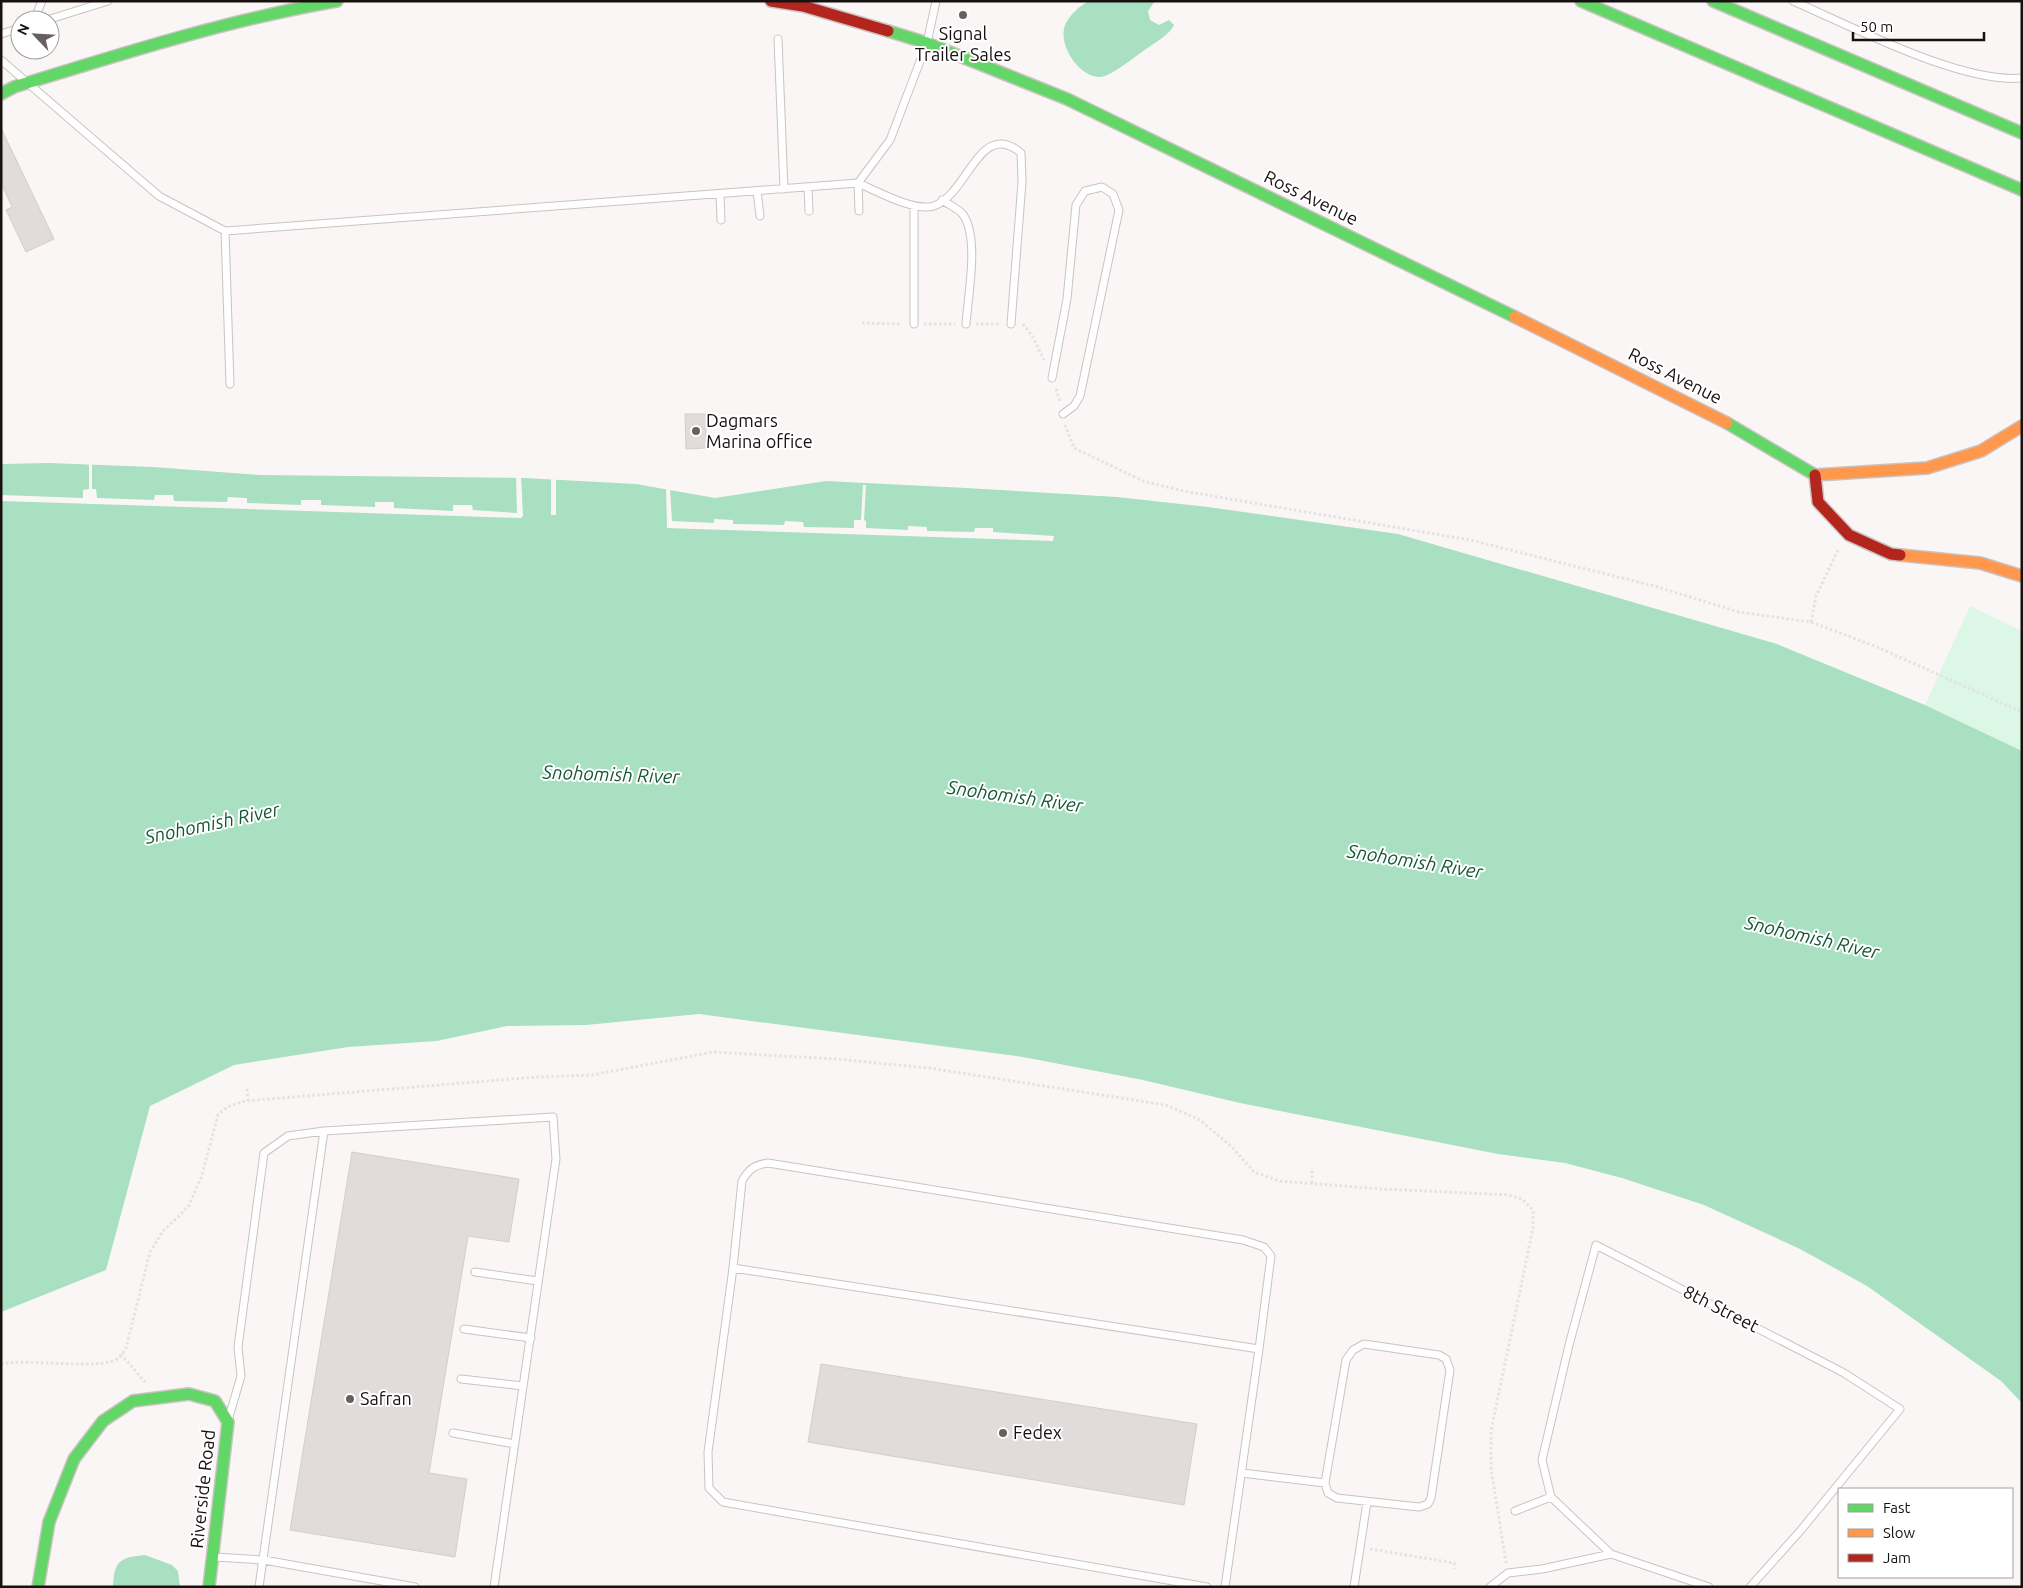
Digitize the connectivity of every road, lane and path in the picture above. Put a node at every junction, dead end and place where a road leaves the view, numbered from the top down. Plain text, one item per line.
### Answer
1 (108, 1) edge
2 (337, 1) edge
3 (771, 1) edge
4 (936, 1) edge
5 (1581, 1) edge
6 (1713, 1) edge
7 (1793, 1) edge
8 (60, 16) edge
9 (778, 39) dead end
10 (926, 42) junction
11 (1, 60) edge
12 (2022, 78) edge
13 (26, 84) junction
14 (1, 94) edge
15 (2022, 133) edge
16 (858, 183) junction
17 (808, 187) junction
18 (784, 189) junction
19 (2022, 190) edge
20 (757, 191) junction
21 (720, 194) junction
22 (942, 200) junction
23 (914, 206) junction
24 (809, 211) dead end
25 (859, 211) dead end
26 (760, 216) dead end
27 (721, 220) dead end
28 (225, 231) junction
29 (862, 324) dead end
30 (914, 324) junction
31 (966, 324) junction
32 (1011, 324) junction
33 (1052, 378) junction
34 (230, 384) dead end
35 (1064, 414) junction
36 (2022, 426) edge
37 (1815, 475) junction
38 (1847, 534) junction
39 (2022, 576) edge
40 (1811, 622) junction
41 (2022, 712) edge
42 (247, 1090) dead end
43 (248, 1101) dead end
44 (324, 1131) junction
45 (1312, 1170) dead end
46 (1312, 1183) dead end
47 (733, 1268) junction
48 (475, 1272) dead end
49 (538, 1281) junction
50 (464, 1329) dead end
51 (530, 1338) junction
52 (1259, 1348) junction
53 (121, 1354) dead end
54 (461, 1379) dead end
55 (523, 1386) junction
56 (158, 1398) junction
57 (228, 1422) junction
58 (453, 1433) dead end
59 (515, 1444) junction
60 (1242, 1473) junction
61 (1325, 1483) junction
62 (1551, 1497) junction
63 (1367, 1502) junction
64 (1515, 1511) dead end
65 (1359, 1548) junction
66 (1611, 1554) junction
67 (213, 1557) junction
68 (264, 1560) junction
69 (1454, 1569) dead end
70 (38, 1587) edge
71 (209, 1587) edge
72 (259, 1587) edge
73 (415, 1587) edge
74 (494, 1587) edge
75 (1207, 1587) edge
76 (1225, 1587) edge
77 (1354, 1587) edge
78 (1490, 1587) edge
79 (1709, 1587) edge
80 (1750, 1587) edge

1 - 8 lane
2 - 13 main road
3 - 10 main road, Ross Avenue
4 - 10 lane
5 - 19 main road
6 - 15 main road
7 - 12 lane
9 - 18 lane
10 - 16 lane
10 - 37 main road, Ross Avenue
11 - 13 lane
13 - 14 main road
13 - 28 lane
16 - 17 lane
16 - 23 lane
16 - 25 lane
17 - 18 lane
17 - 24 lane
18 - 20 lane
20 - 21 lane
20 - 26 lane
21 - 27 lane
21 - 28 lane
22 - 23 lane
22 - 31 lane
22 - 32 lane
23 - 30 lane
28 - 34 lane
29 - 30 path
30 - 31 path
31 - 32 path
32 - 33 path
33 - 35 path
33 - 35 lane
35 - 40 path
36 - 37 main road
37 - 38 main road
38 - 39 main road
38 - 40 path
40 - 41 path
42 - 43 path
44 - 49 lane
44 - 57 lane
44 - 68 lane
45 - 46 path
47 - 52 lane
47 - 52 lane
47 - 75 lane
48 - 49 lane
49 - 51 lane
50 - 51 lane
51 - 55 lane
52 - 60 lane
53 - 56 path
54 - 55 lane
55 - 59 lane
56 - 57 main road, Riverside Road
56 - 70 main road, Riverside Road
57 - 67 main road, Riverside Road
58 - 59 lane
59 - 74 lane
60 - 61 lane
60 - 76 lane
61 - 63 lane
61 - 63 lane
62 - 64 lane
62 - 66 lane
62 - 80 lane, 8th Street
63 - 65 lane
65 - 69 path
65 - 77 lane
66 - 78 lane
66 - 79 lane
67 - 68 lane
67 - 71 main road, Riverside Road
68 - 72 lane
68 - 73 lane

